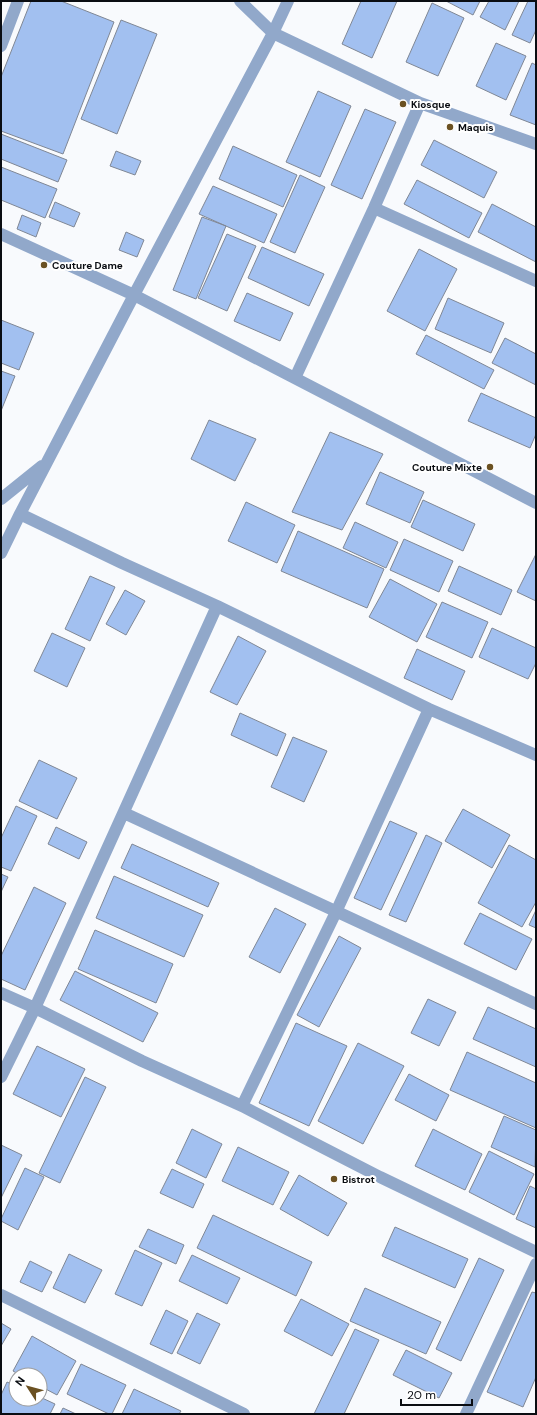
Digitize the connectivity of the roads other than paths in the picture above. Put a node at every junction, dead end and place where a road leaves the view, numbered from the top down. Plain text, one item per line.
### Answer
1 (18, 1) edge
2 (240, 1) edge
3 (288, 1) edge
4 (273, 33) junction
5 (1, 46) edge
6 (420, 103) junction
7 (536, 144) edge
8 (374, 208) junction
9 (1, 234) edge
10 (536, 281) edge
11 (134, 295) junction
12 (295, 378) junction
13 (47, 462) junction
14 (1, 499) edge
15 (536, 503) edge
16 (20, 514) junction
17 (1, 553) edge
18 (217, 606) junction
19 (429, 709) junction
20 (536, 755) edge
21 (124, 813) junction
22 (336, 912) junction
23 (1, 993) edge
24 (536, 1004) edge
25 (35, 1008) junction
26 (1, 1077) edge
27 (242, 1106) junction
28 (536, 1252) edge
29 (536, 1264) edge
30 (1, 1295) edge
31 (244, 1414) edge
32 (466, 1414) edge

1 - 5 street
2 - 4 street
3 - 4 street
4 - 6 street
4 - 11 street
6 - 7 street
6 - 8 street
8 - 10 street
8 - 12 street
9 - 11 street
11 - 12 street
11 - 13 street
12 - 15 street
13 - 14 street
13 - 16 street
16 - 17 street
16 - 18 street
18 - 19 street
18 - 21 street
19 - 20 street
19 - 22 street
21 - 22 street
21 - 25 street
22 - 24 street
22 - 27 street
23 - 25 street
25 - 26 street
25 - 27 street
27 - 28 street
29 - 32 street
30 - 31 street

